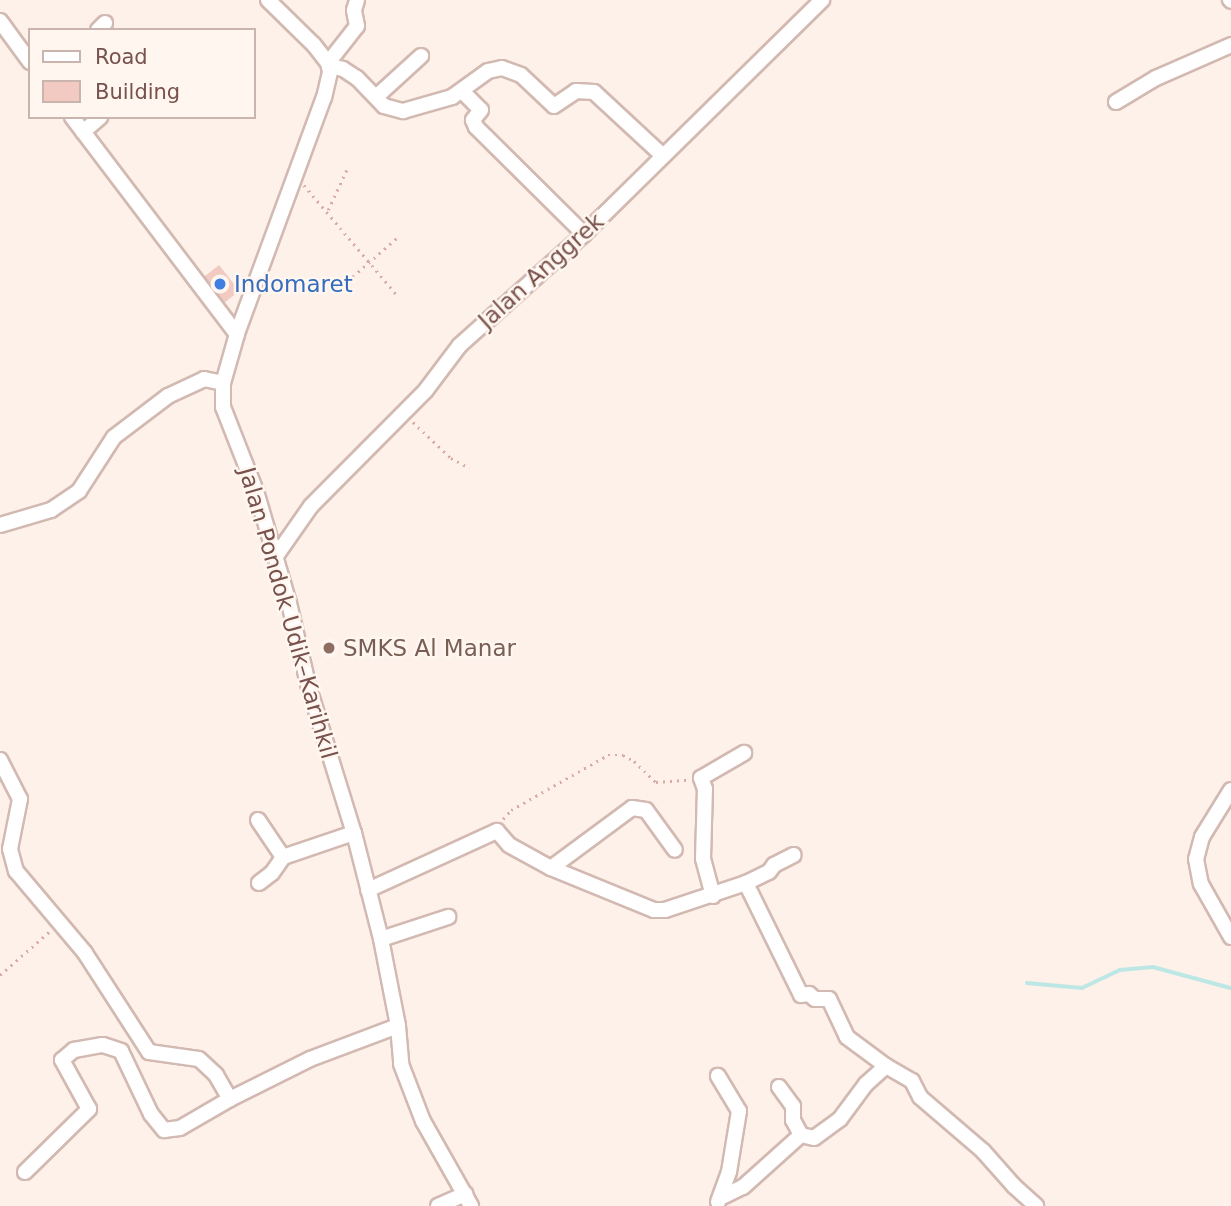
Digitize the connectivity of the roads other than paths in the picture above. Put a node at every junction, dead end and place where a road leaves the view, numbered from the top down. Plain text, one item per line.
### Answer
1 (268, 0) edge
2 (358, 0) edge
3 (822, 0) edge
4 (0, 21) edge
5 (1231, 45) edge
6 (421, 56) dead end
7 (28, 59) edge
8 (329, 64) junction
9 (463, 92) junction
10 (376, 97) junction
11 (1116, 102) dead end
12 (73, 119) edge
13 (98, 119) edge
14 (83, 132) junction
15 (663, 156) junction
16 (584, 234) junction
17 (237, 334) junction
18 (223, 383) junction
19 (0, 525) edge
20 (276, 556) junction
21 (744, 753) dead end
22 (0, 760) edge
23 (1231, 790) edge
24 (258, 820) dead end
25 (354, 833) junction
26 (675, 850) dead end
27 (794, 855) dead end
28 (283, 857) junction
29 (551, 868) junction
30 (259, 883) dead end
31 (746, 883) junction
32 (368, 890) junction
33 (713, 896) junction
34 (448, 917) dead end
35 (1231, 937) edge
36 (381, 939) junction
37 (398, 1026) junction
38 (886, 1066) junction
39 (718, 1076) dead end
40 (779, 1087) dead end
41 (230, 1099) junction
42 (801, 1135) junction
43 (25, 1172) dead end
44 (468, 1200) edge
45 (718, 1202) edge
46 (438, 1206) edge
47 (1036, 1206) edge

1 - 8 street
2 - 8 street
3 - 15 street, Jalan Anggrek
4 - 7 street
5 - 11 street
6 - 10 street
8 - 10 street
8 - 17 street, Jalan Pondok Udik–Karihkil
9 - 10 street
9 - 15 street
9 - 16 street
12 - 14 street
13 - 14 street
14 - 17 street
15 - 16 street, Jalan Anggrek
16 - 20 street, Jalan Anggrek
17 - 18 street, Jalan Pondok Udik–Karihkil
18 - 19 street
18 - 20 street, Jalan Pondok Udik–Karihkil
20 - 25 street, Jalan Pondok Udik–Karihkil
21 - 33 street
22 - 41 street
23 - 35 street
24 - 28 street
25 - 28 street
25 - 32 street, Jalan Pondok Udik–Karihkil
26 - 29 street
27 - 31 street
28 - 30 street
29 - 32 street
29 - 33 street
31 - 33 street
31 - 38 street
32 - 36 street, Jalan Pondok Udik–Karihkil
34 - 36 street
36 - 37 street, Jalan Pondok Udik–Karihkil
37 - 41 street
37 - 44 street, Jalan Pondok Udik–Karihkil
38 - 42 street
38 - 47 street
39 - 45 street
40 - 42 street
41 - 43 street
42 - 45 street
44 - 46 street

